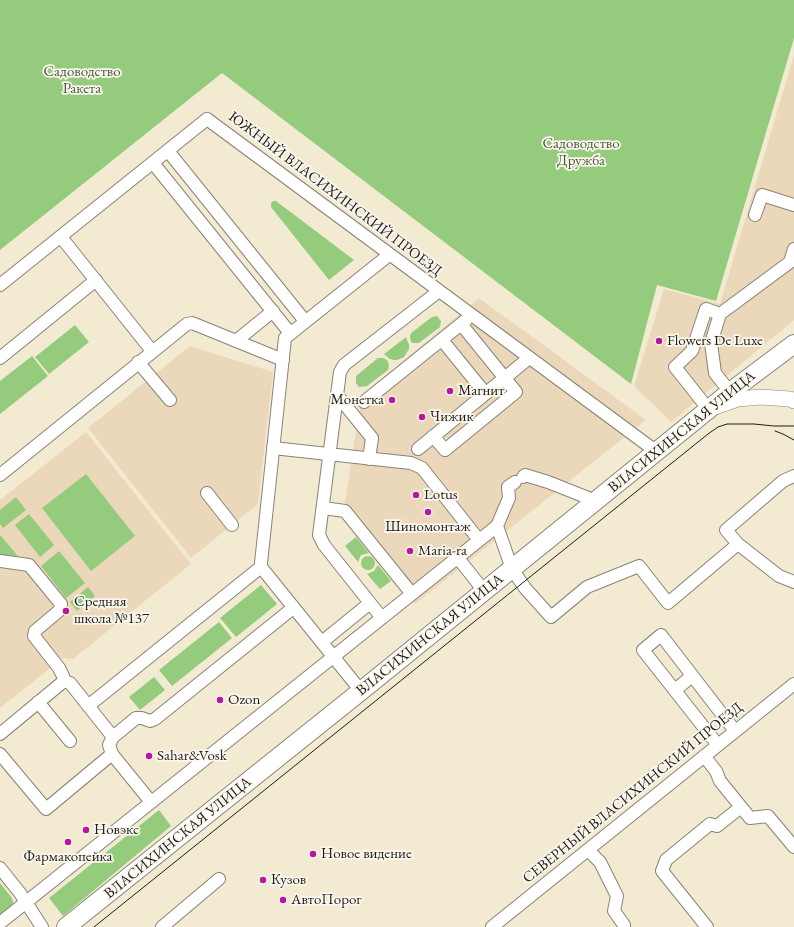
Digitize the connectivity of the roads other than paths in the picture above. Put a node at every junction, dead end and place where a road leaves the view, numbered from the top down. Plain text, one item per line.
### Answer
1 (168, 151) junction
2 (154, 163) junction
3 (794, 205) edge
4 (755, 215) dead end
5 (61, 237) junction
6 (794, 249) edge
7 (389, 254) junction
8 (96, 280) junction
9 (0, 286) edge
10 (439, 292) junction
11 (273, 311) junction
12 (720, 314) junction
13 (472, 315) junction
14 (306, 321) junction
15 (461, 324) junction
16 (290, 333) junction
17 (236, 340) junction
18 (442, 340) junction
19 (793, 344) edge
20 (152, 350) junction
21 (0, 358) edge
22 (528, 358) junction
23 (283, 360) junction
24 (138, 362) junction
25 (504, 378) junction
26 (730, 392) junction
27 (485, 393) junction
28 (337, 395) junction
29 (170, 400) dead end
30 (794, 401) edge
31 (364, 402) dead end
32 (709, 410) junction
33 (434, 436) junction
34 (273, 448) junction
35 (418, 449) dead end
36 (657, 452) junction
37 (329, 455) junction
38 (369, 459) junction
39 (0, 475) edge
40 (794, 476) edge
41 (207, 493) dead end
42 (596, 501) junction
43 (322, 508) junction
44 (232, 525) dead end
45 (497, 526) junction
46 (479, 540) junction
47 (738, 544) junction
48 (458, 558) junction
49 (0, 562) edge
50 (261, 568) junction
51 (512, 569) junction
52 (794, 582) edge
53 (484, 591) junction
54 (412, 594) junction
55 (370, 603) junction
56 (293, 608) junction
57 (382, 618) junction
58 (322, 642) junction
59 (333, 657) junction
60 (692, 676) junction
61 (64, 681) junction
62 (794, 684) edge
63 (674, 690) junction
64 (361, 691) junction
65 (38, 702) junction
66 (88, 706) junction
67 (735, 731) junction
68 (0, 734) edge
69 (113, 737) junction
70 (70, 742) dead end
71 (717, 744) junction
72 (0, 754) edge
73 (112, 754) junction
74 (704, 756) junction
75 (151, 802) junction
76 (741, 807) junction
77 (794, 847) edge
78 (588, 850) junction
79 (0, 868) edge
80 (219, 879) dead end
81 (26, 902) junction
82 (0, 923) edge
83 (42, 927) edge
84 (66, 927) edge
85 (162, 927) edge
86 (492, 927) edge
87 (624, 927) edge
88 (708, 927) edge

1 - 2 street, ЮЖНЫЙ ВЛАСИХИНСКИЙ ПРОЕЗД
1 - 7 street, ЮЖНЫЙ ВЛАСИХИНСКИЙ ПРОЕЗД
1 - 14 street
2 - 5 street, ЮЖНЫЙ ВЛАСИХИНСКИЙ ПРОЕЗД
2 - 11 street
3 - 4 street
5 - 8 street
5 - 9 street, ЮЖНЫЙ ВЛАСИХИНСКИЙ ПРОЕЗД
6 - 12 street
7 - 10 street, ЮЖНЫЙ ВЛАСИХИНСКИЙ ПРОЕЗД
7 - 14 street
8 - 20 street
8 - 21 street
10 - 13 street, ЮЖНЫЙ ВЛАСИХИНСКИЙ ПРОЕЗД
10 - 28 street
11 - 16 street
11 - 17 street
12 - 26 street
12 - 32 street
13 - 15 street
13 - 22 street, ЮЖНЫЙ ВЛАСИХИНСКИЙ ПРОЕЗД
14 - 16 street
15 - 18 street
15 - 25 street
16 - 23 street
17 - 20 street
17 - 23 street
18 - 27 street
18 - 31 street
19 - 26 highway, ВЛАСИХИНСКАЯ УЛИЦА
20 - 24 street
22 - 25 street
22 - 36 street, ЮЖНЫЙ ВЛАСИХИНСКИЙ ПРОЕЗД
23 - 34 street
24 - 29 street
24 - 39 street
25 - 27 street
25 - 33 street
26 - 32 highway, ВЛАСИХИНСКАЯ УЛИЦА
27 - 33 street
28 - 37 street
28 - 38 street
30 - 32 main road
32 - 36 highway, ВЛАСИХИНСКАЯ УЛИЦА
33 - 35 street
34 - 37 street
34 - 50 street
36 - 42 highway, ВЛАСИХИНСКАЯ УЛИЦА
37 - 38 street
37 - 43 street
38 - 46 street
40 - 47 street
41 - 44 street
42 - 45 street
42 - 51 highway, ВЛАСИХИНСКАЯ УЛИЦА
43 - 54 street
43 - 55 street
45 - 46 street
45 - 51 street
46 - 48 street
47 - 51 street
47 - 52 street
48 - 53 street
48 - 54 street
49 - 61 street
50 - 56 street
50 - 66 street
51 - 53 highway, ВЛАСИХИНСКАЯ УЛИЦА
53 - 64 highway, ВЛАСИХИНСКАЯ УЛИЦА
54 - 57 street
55 - 57 street
55 - 58 street
56 - 58 street
56 - 69 street
57 - 59 street
58 - 59 street
59 - 64 street
59 - 75 street
60 - 63 street
60 - 63 street
60 - 67 street
61 - 65 street
61 - 66 street
62 - 67 street, СЕВЕРНЫЙ ВЛАСИХИНСКИЙ ПРОЕЗД
63 - 71 street
64 - 84 highway, ВЛАСИХИНСКАЯ УЛИЦА
65 - 68 street
65 - 70 street
66 - 69 street
67 - 71 street, СЕВЕРНЫЙ ВЛАСИХИНСКИЙ ПРОЕЗД
69 - 73 street
71 - 74 street, СЕВЕРНЫЙ ВЛАСИХИНСКИЙ ПРОЕЗД
72 - 73 street
73 - 75 street
74 - 76 street
74 - 78 street, СЕВЕРНЫЙ ВЛАСИХИНСКИЙ ПРОЕЗД
75 - 81 street
76 - 77 street
76 - 88 street
78 - 86 street, СЕВЕРНЫЙ ВЛАСИХИНСКИЙ ПРОЕЗД
78 - 87 street
79 - 81 street
80 - 85 street
81 - 82 street
81 - 83 street

